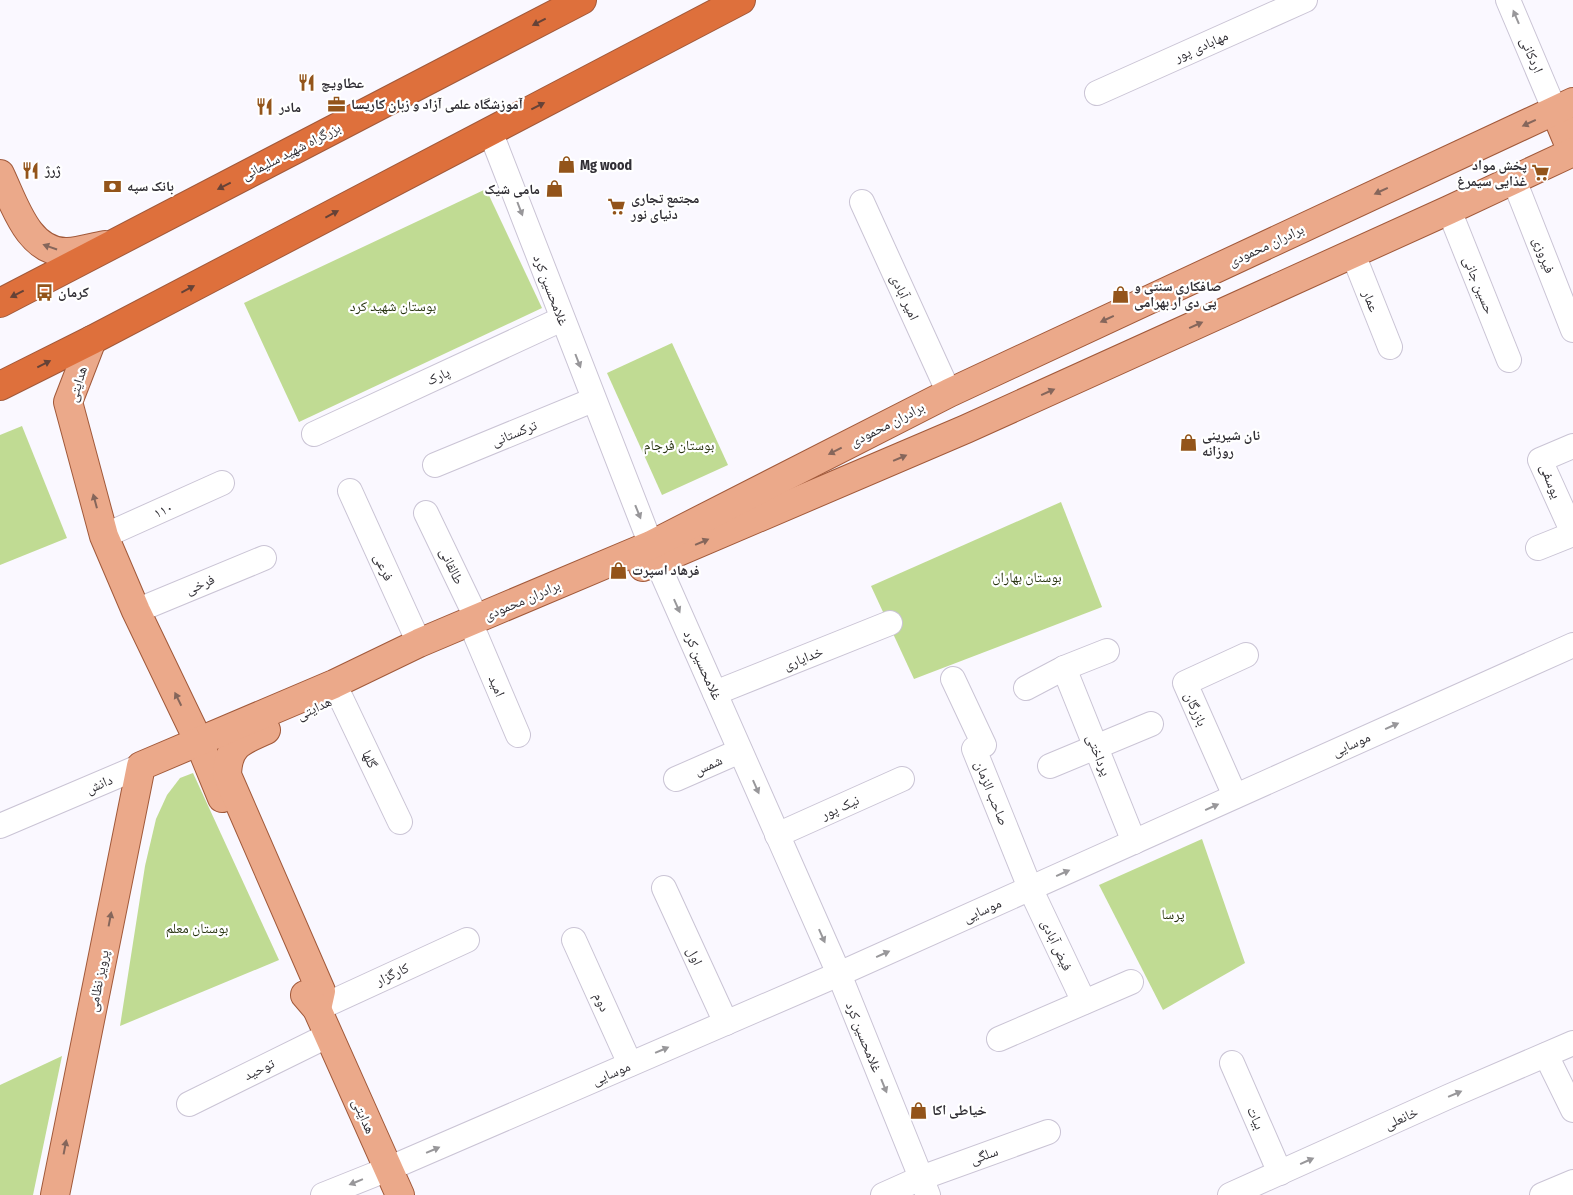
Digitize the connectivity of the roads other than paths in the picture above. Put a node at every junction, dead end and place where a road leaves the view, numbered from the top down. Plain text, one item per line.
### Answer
1 (582, 0) edge
2 (741, 0) edge
3 (1305, 0) edge
4 (1508, 0) edge
5 (1097, 93) dead end
6 (1564, 106) edge
7 (490, 131) junction
8 (1573, 153) edge
9 (0, 174) edge
10 (1514, 180) junction
11 (862, 202) dead end
12 (1449, 210) junction
13 (114, 243) junction
14 (1353, 254) junction
15 (0, 303) edge
16 (562, 319) junction
17 (1573, 330) edge
18 (92, 340) junction
19 (1390, 348) dead end
20 (1508, 360) dead end
21 (0, 386) edge
22 (949, 393) junction
23 (593, 400) junction
24 (314, 434) dead end
25 (1573, 446) edge
26 (435, 465) dead end
27 (222, 483) dead end
28 (350, 491) dead end
29 (426, 513) dead end
30 (1573, 533) edge
31 (104, 536) junction
32 (1538, 548) dead end
33 (654, 553) junction
34 (264, 558) dead end
35 (136, 611) junction
36 (890, 623) dead end
37 (477, 628) junction
38 (419, 643) junction
39 (1573, 645) edge
40 (1107, 651) dead end
41 (1246, 655) dead end
42 (1064, 668) junction
43 (953, 679) dead end
44 (1026, 688) dead end
45 (715, 693) junction
46 (340, 696) junction
47 (1151, 724) dead end
48 (518, 735) dead end
49 (199, 742) junction
50 (1096, 748) junction
51 (740, 750) junction
52 (141, 766) junction
53 (1050, 766) dead end
54 (676, 779) dead end
55 (902, 779) dead end
56 (1235, 796) junction
57 (400, 822) dead end
58 (0, 826) edge
59 (777, 835) junction
60 (1134, 842) junction
61 (664, 888) dead end
62 (1030, 888) junction
63 (467, 940) dead end
64 (574, 940) dead end
65 (839, 974) junction
66 (1131, 982) dead end
67 (1084, 1002) junction
68 (317, 1009) junction
69 (726, 1023) junction
70 (328, 1035) junction
71 (1000, 1039) dead end
72 (1573, 1043) edge
73 (1546, 1055) junction
74 (1232, 1063) dead end
75 (630, 1064) junction
76 (189, 1104) dead end
77 (1573, 1110) edge
78 (1048, 1132) dead end
79 (388, 1169) junction
80 (1280, 1173) junction
81 (1573, 1182) edge
82 (924, 1187) edge
83 (55, 1195) edge
84 (323, 1195) edge
85 (400, 1195) edge
86 (883, 1195) edge
87 (1230, 1195) edge
88 (1542, 1195) edge

1 -> 13 highway, بزرگراه شهید سلیمانی
7 -> 2 highway
3 - 5 street, مهابادی پور
6 -> 4 street, اردکانی
6 - 8 main road
6 -> 22 main road, برادران محمودی
7 -> 16 street, غلامحسین کرد
18 -> 7 highway
8 - 10 main road
13 -> 9 main road
10 - 12 main road
10 - 17 street, فیروزی
11 - 22 street, امیر آبادی
12 - 14 main road
12 - 20 street, حسین جانی
13 -> 15 highway, بزرگراه شهید سلیمانی
14 - 19 street, عمار
33 -> 14 main road
16 -> 23 street, غلامحسین کرد
16 - 24 street, پارک
21 -> 18 highway
31 -> 18 main road, هدایتی
22 -> 33 main road, برادران محمودی
23 - 26 street, ترکستانی
23 -> 33 street, غلامحسین کرد
25 - 30 street, یوسفی
27 - 31 street, ۱۱۰
28 - 38 street, فرعی
29 - 37 street, طالقانی
30 - 32 street
31 - 35 main road, هدایتی
33 - 37 main road, هدایتی
33 -> 45 street, غلامحسین کرد
34 - 35 street, فرخی
49 -> 35 main road, هدایتی
36 - 45 street, خدایاری
37 - 38 main road, برادران محمودی
37 - 46 main road, هدایتی
37 - 48 street, امید
38 - 49 main road, برادران محمودی
56 -> 39 street, موسایی
40 - 42 street
41 - 56 street, بازرگان
42 - 44 street
42 - 50 street, پرداختی
43 - 62 street, صاحب الزمان
45 - 51 street, غلامحسین کرد
46 - 57 street, گلها
46 - 68 main road, هدایتی
47 - 50 street
49 - 52 main road, دانش
49 - 68 main road, هدایتی
50 - 53 street
50 - 60 street, پرداختی
51 - 54 street, شمس
51 -> 59 street, غلامحسین کرد
52 - 58 street, دانش
83 -> 52 main road, پرویز نظامی
55 - 59 street, نیک پور
60 -> 56 street, موسایی
59 -> 65 street, غلامحسین کرد
62 -> 60 street, موسایی
61 - 69 street, اول
65 -> 62 street, موسایی
62 - 67 street, فیض آبادی
63 - 68 street, کارگزار
64 - 75 street, دوم
65 - 69 street, موسایی
65 -> 82 street, غلامحسین کرد
66 - 67 street
67 - 71 street
68 - 70 main road, هدایتی
75 -> 69 street, موسایی
70 - 76 street, توحید
70 - 79 main road, هدایتی
72 - 73 street, خانعلی
73 - 77 street
80 -> 73 street, خانعلی
74 - 80 street, بیات
79 -> 75 street, موسایی
78 - 82 street, سلگی
79 -> 84 street, موسایی
79 - 85 main road, هدایتی
80 - 87 street, خانعلی
81 - 88 street
82 - 86 street, سلگی

